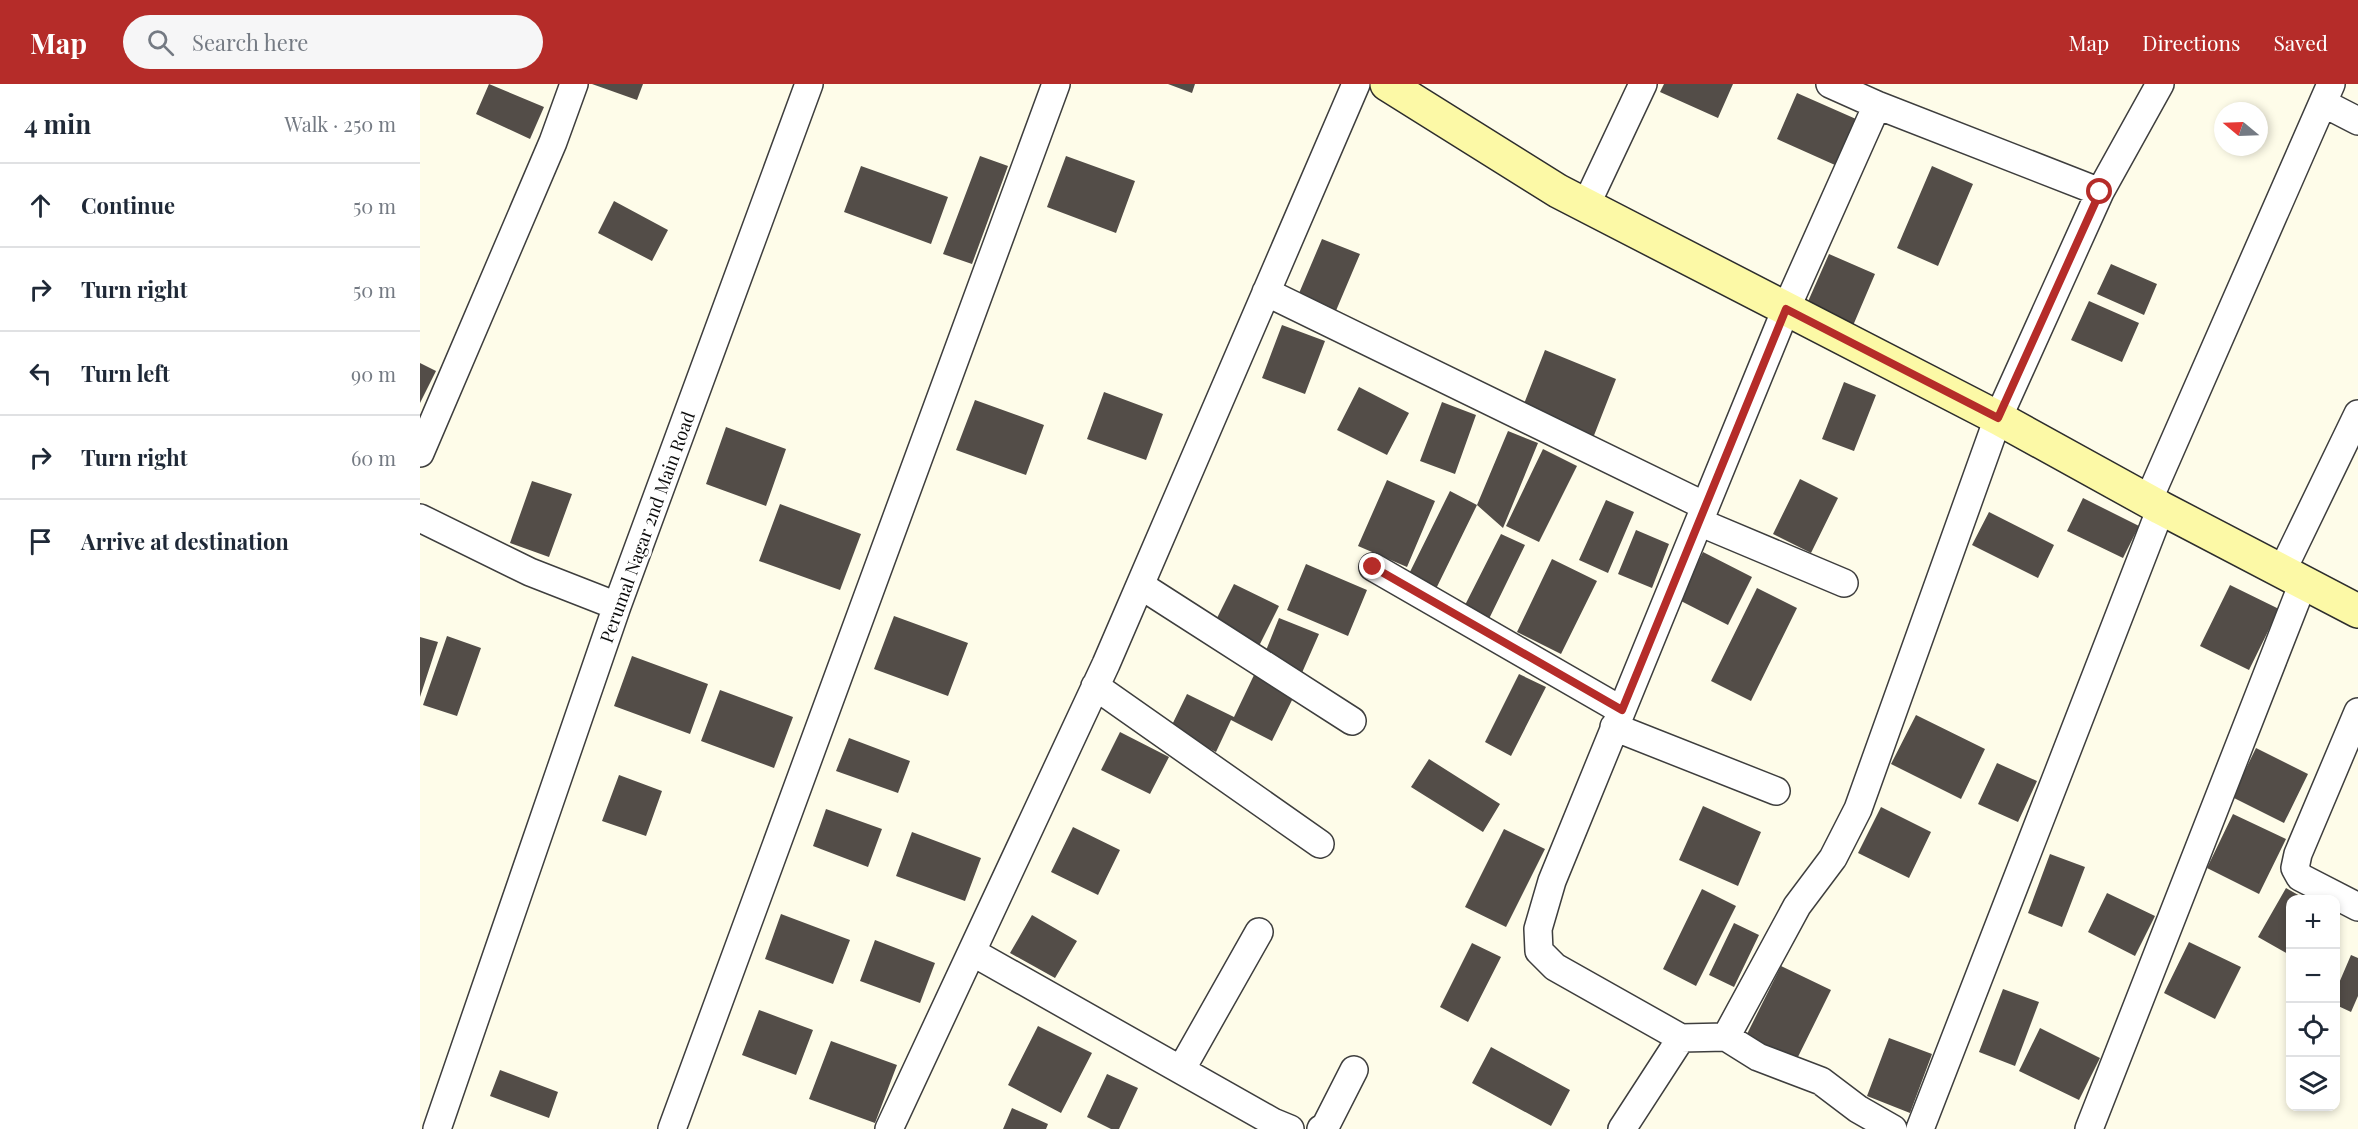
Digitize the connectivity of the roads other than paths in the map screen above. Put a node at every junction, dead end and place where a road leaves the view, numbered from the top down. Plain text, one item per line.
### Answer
1 (574, 84) edge
2 (809, 84) edge
3 (1056, 84) edge
4 (1356, 84) edge
5 (1387, 84) edge
6 (1643, 84) edge
7 (1830, 84) edge
8 (2160, 84) edge
9 (2327, 94) edge
10 (1877, 105) junction
11 (2358, 121) edge
12 (2100, 192) junction
13 (1586, 206) junction
14 (1266, 292) junction
15 (1786, 309) junction
16 (2358, 414) edge
17 (1998, 418) junction
18 (420, 453) edge
19 (2155, 504) junction
20 (1702, 514) junction
21 (420, 518) edge
22 (1373, 567) dead end
23 (2293, 577) junction
24 (1844, 583) dead end
25 (1140, 585) junction
26 (617, 606) junction
27 (2358, 611) edge
28 (1095, 686) junction
29 (2358, 712) edge
30 (1618, 719) junction
31 (1352, 721) dead end
32 (1776, 791) dead end
33 (1320, 844) dead end
34 (2358, 907) edge
35 (1259, 932) dead end
36 (972, 952) junction
37 (1726, 1037) junction
38 (1681, 1038) junction
39 (1181, 1070) junction
40 (1354, 1070) dead end
41 (1852, 1119) edge
42 (894, 1127) edge
43 (437, 1129) edge
44 (672, 1129) edge
45 (1290, 1129) edge
46 (1321, 1129) edge
47 (1622, 1129) edge
48 (1893, 1129) edge
49 (1920, 1129) edge
50 (2089, 1129) edge

1 - 18 street
2 - 26 street, Perumal Nagar 2nd Main Road
3 - 44 street
4 - 14 street
5 - 13 street
6 - 13 street
7 - 10 street
8 - 12 street
9 - 11 street
9 - 19 street
10 - 12 street
10 - 15 street
12 - 17 street
13 - 15 street
14 - 20 street
14 - 25 street
15 - 17 street
15 - 20 street
16 - 23 street
17 - 19 street
17 - 37 street
19 - 23 street
19 - 49 street
20 - 24 street
20 - 30 street
21 - 26 street
22 - 30 street
23 - 27 street
23 - 50 street
25 - 28 street
25 - 31 street
26 - 43 street, Perumal Nagar 2nd Main Road
28 - 33 street
28 - 36 street
29 - 34 street
30 - 32 street
30 - 38 street
35 - 39 street
36 - 39 street
36 - 42 street
37 - 38 street
37 - 41 street
38 - 47 street
39 - 45 street
40 - 46 street
41 - 48 street

